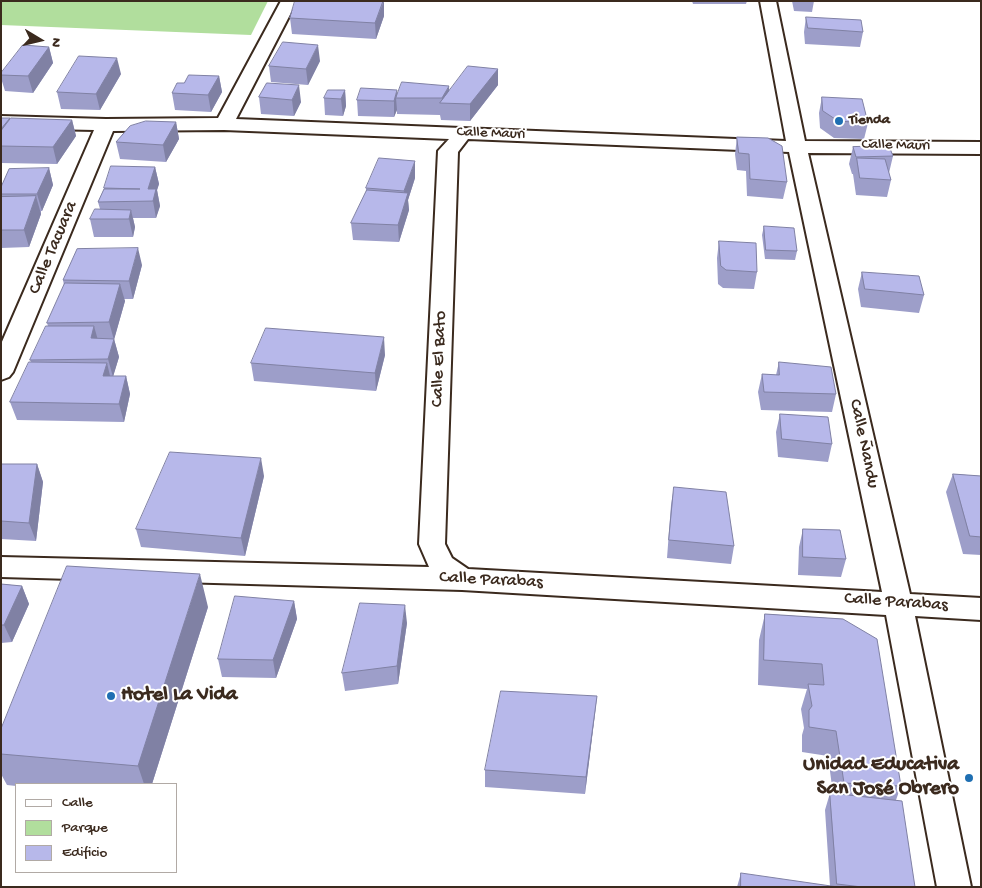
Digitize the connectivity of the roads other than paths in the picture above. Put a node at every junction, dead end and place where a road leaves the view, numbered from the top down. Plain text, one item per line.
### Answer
1 (290, 1) edge
2 (768, 1) edge
3 (1, 122) edge
4 (224, 124) junction
5 (106, 125) junction
6 (403, 132) junction
7 (464, 133) junction
8 (797, 147) junction
9 (981, 148) edge
10 (448, 150) junction
11 (1, 372) edge
12 (1, 567) edge
13 (462, 579) junction
14 (898, 603) junction
15 (981, 609) edge
16 (954, 887) edge

1 - 4 street
2 - 8 street, Calle Ñandu
3 - 5 street, Calle Mauri
4 - 5 street, Calle Mauri
4 - 6 street, Calle Mauri
5 - 11 street, Calle Tacuara
6 - 7 street, Calle Mauri
6 - 10 street
7 - 8 street, Calle Mauri
7 - 10 street
8 - 9 street, Calle Mauri
8 - 14 street, Calle Ñandu
10 - 13 street, Calle El Bato
12 - 13 street, Calle Parabas
13 - 14 street, Calle Parabas
14 - 15 street, Calle Parabas
14 - 16 street, Calle Ñandu

